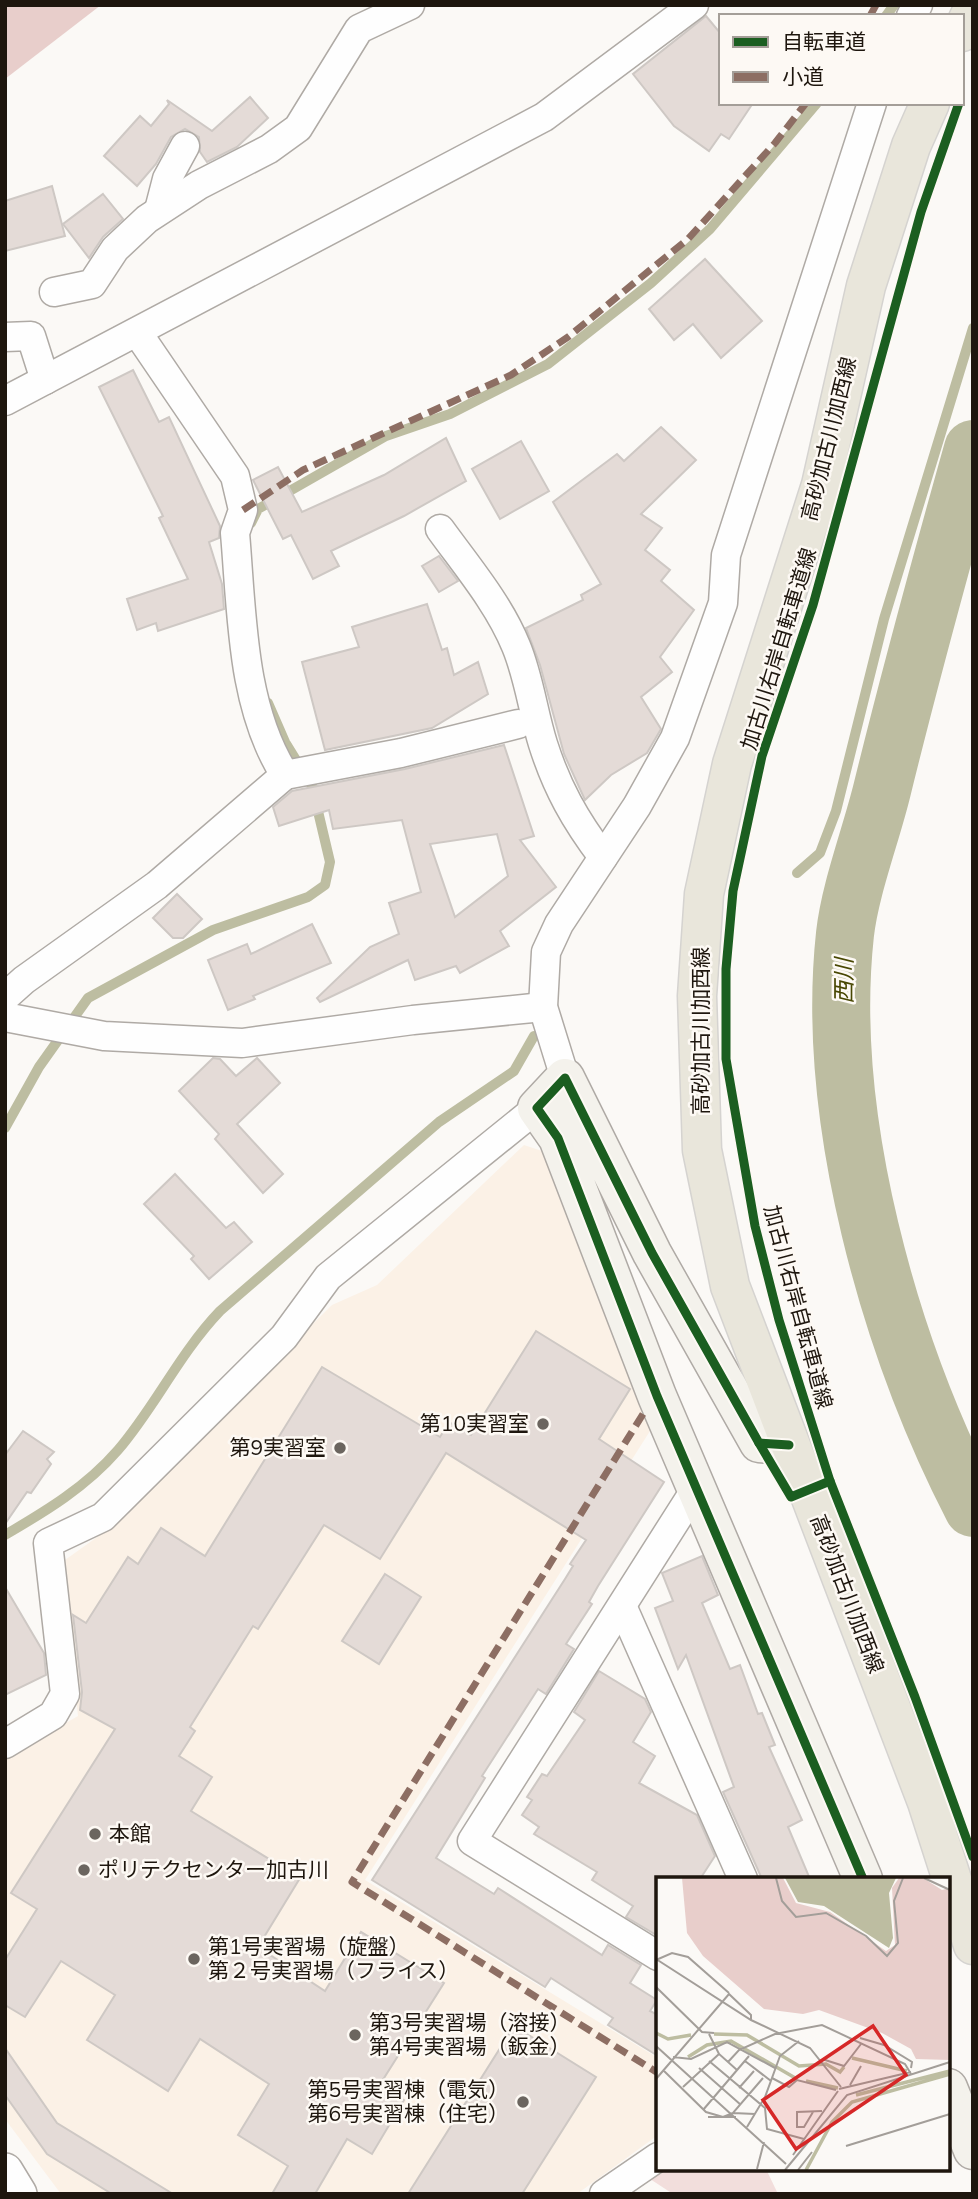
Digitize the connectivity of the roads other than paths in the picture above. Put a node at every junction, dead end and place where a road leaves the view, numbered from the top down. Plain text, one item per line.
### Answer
1 (410, 5) edge
2 (694, 5) edge
3 (973, 9) edge
4 (964, 28) edge
5 (871, 105) edge
6 (929, 105) edge
7 (185, 146) dead end
8 (159, 210) junction
9 (54, 292) dead end
10 (137, 332) junction
11 (5, 337) edge
12 (45, 380) junction
13 (5, 401) edge
14 (440, 529) dead end
15 (518, 724) dead end
16 (285, 775) junction
17 (603, 857) junction
18 (5, 997) edge
19 (543, 1007) junction
20 (5, 1017) edge
21 (565, 1079) junction
22 (537, 1108) junction
23 (789, 1445) junction
24 (698, 1486) junction
25 (623, 1608) junction
26 (5, 1744) edge
27 (742, 1877) edge
28 (862, 1877) edge
29 (973, 1945) edge
30 (656, 1955) edge
31 (950, 2093) edge
32 (973, 2150) edge
33 (656, 2158) edge
34 (5, 2171) edge
35 (19, 2194) edge
36 (604, 2194) edge

1 - 8 street
2 - 10 street
3 - 4 main road
5 - 17 street
6 - 23 main road, 高砂加古川加西線
7 - 8 street
8 - 9 street
10 - 12 street
10 - 16 street
11 - 12 street
12 - 13 street
14 - 17 street
15 - 16 street
16 - 18 street
17 - 19 street
19 - 20 street
19 - 21 street
21 - 22 main road
21 - 23 main road
22 - 24 main road
22 - 26 street
23 - 29 main road, 高砂加古川加西線
24 - 25 street
24 - 28 main road
25 - 27 street
25 - 30 street
31 - 32 main road
33 - 36 street
34 - 35 street

